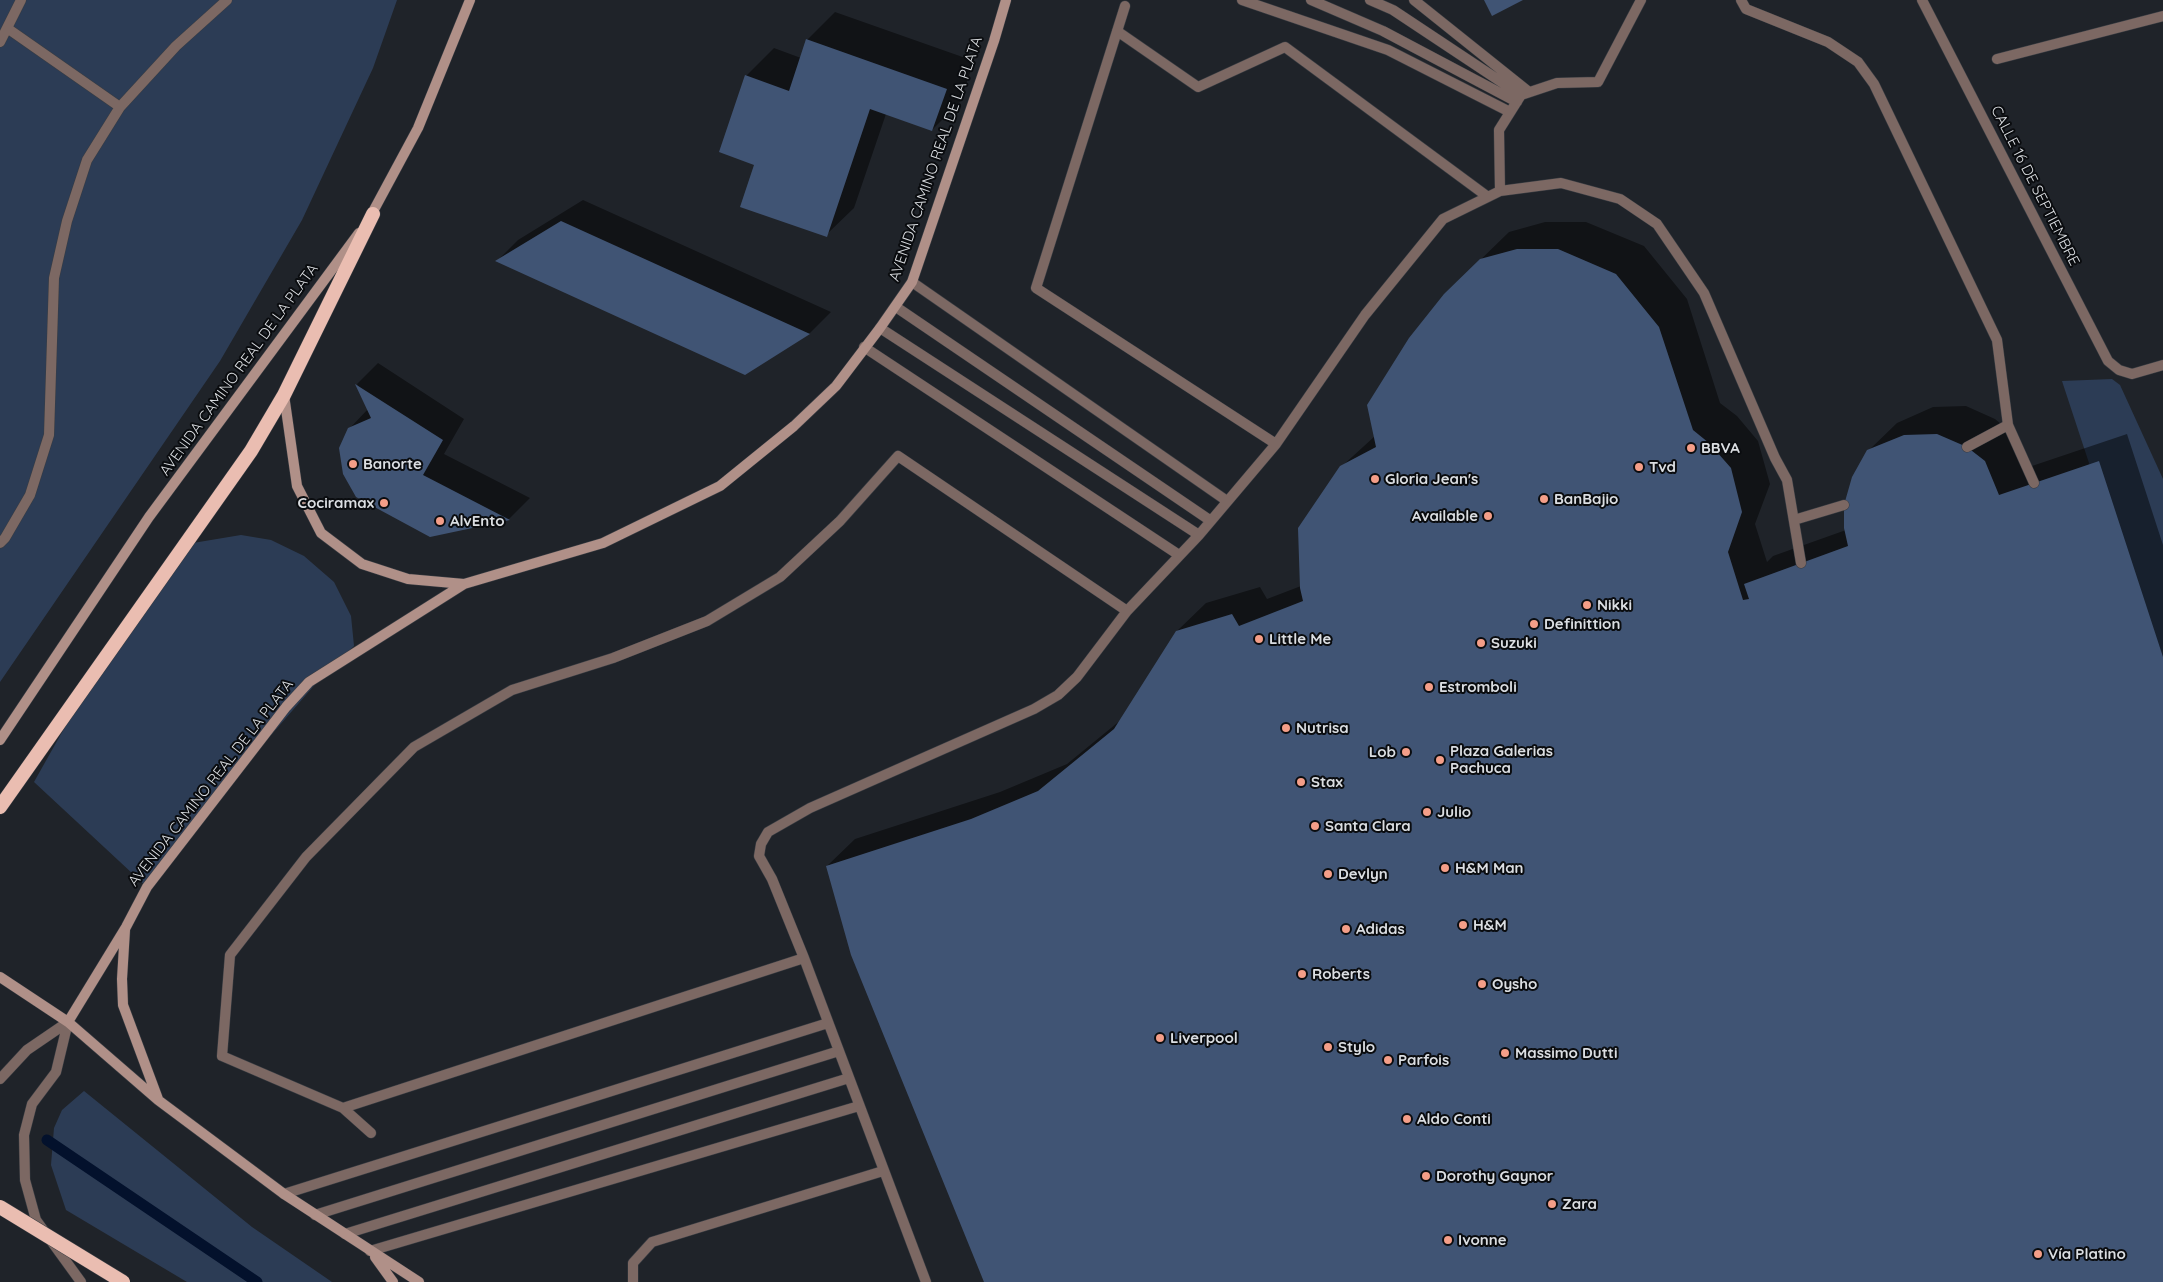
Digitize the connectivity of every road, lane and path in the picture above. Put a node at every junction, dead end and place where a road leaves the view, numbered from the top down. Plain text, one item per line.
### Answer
1 (22, 0) edge
2 (226, 0) edge
3 (470, 0) edge
4 (1006, 0) edge
5 (1242, 0) edge
6 (1311, 0) edge
7 (1370, 0) edge
8 (1414, 0) edge
9 (1641, 0) edge
10 (1741, 0) edge
11 (1922, 0) edge
12 (1125, 6) dead end
13 (2163, 16) edge
14 (7, 28) junction
15 (1117, 31) junction
16 (0, 42) edge
17 (1997, 59) dead end
18 (1522, 97) junction
19 (120, 107) junction
20 (1510, 112) junction
21 (1500, 191) junction
22 (1488, 197) junction
23 (372, 214) junction
24 (912, 282) junction
25 (896, 306) junction
26 (880, 328) junction
27 (864, 347) junction
28 (2163, 365) edge
29 (284, 395) junction
30 (2008, 425) junction
31 (1276, 444) junction
32 (1967, 447) dead end
33 (2034, 483) dead end
34 (1228, 501) junction
35 (1844, 505) dead end
36 (1794, 520) junction
37 (1211, 521) junction
38 (1199, 535) junction
39 (0, 543) edge
40 (1179, 555) junction
41 (1801, 563) dead end
42 (464, 584) junction
43 (1127, 611) junction
44 (0, 740) edge
45 (0, 807) edge
46 (126, 927) junction
47 (804, 958) junction
48 (0, 977) edge
49 (68, 1022) junction
50 (828, 1023) junction
51 (839, 1051) junction
52 (849, 1078) junction
53 (0, 1079) edge
54 (158, 1100) junction
55 (859, 1106) junction
56 (343, 1108) junction
57 (371, 1133) dead end
58 (883, 1171) junction
59 (284, 1194) junction
60 (0, 1207) edge
61 (315, 1215) junction
62 (345, 1234) junction
63 (370, 1251) junction
64 (81, 1282) edge
65 (122, 1282) edge
66 (393, 1282) edge
67 (418, 1282) edge
68 (633, 1282) edge
69 (926, 1282) edge

1 - 14 street
2 - 19 street
3 - 23 main road, AVENIDA CAMINO REAL DE LA PLATA
4 - 24 main road, AVENIDA CAMINO REAL DE LA PLATA
5 - 20 street
6 - 18 street
7 - 18 street
8 - 18 street
9 - 18 street
10 - 30 street
11 - 28 street, CALLE 16 DE SEPTIEMBRE
12 - 15 street
13 - 17 street
14 - 16 street
14 - 19 street
15 - 22 street
15 - 31 street
18 - 20 street
19 - 39 street
20 - 21 street
21 - 22 street
21 - 36 street
22 - 31 street
23 - 29 highway
23 - 44 main road, AVENIDA CAMINO REAL DE LA PLATA
24 - 25 main road, AVENIDA CAMINO REAL DE LA PLATA
24 - 34 street
25 - 26 main road, AVENIDA CAMINO REAL DE LA PLATA
25 - 37 street
26 - 27 main road, AVENIDA CAMINO REAL DE LA PLATA
26 - 38 street
27 - 40 street
27 - 42 main road, AVENIDA CAMINO REAL DE LA PLATA
29 - 42 main road
29 - 45 highway
30 - 32 street
30 - 33 street
31 - 34 street
34 - 37 street
35 - 36 street
36 - 41 street
37 - 38 street
38 - 40 street
40 - 43 street
42 - 46 main road, AVENIDA CAMINO REAL DE LA PLATA
43 - 47 street
43 - 56 street
46 - 49 main road, AVENIDA CAMINO REAL DE LA PLATA
46 - 54 main road
47 - 50 street
47 - 56 street
48 - 49 main road
49 - 53 street
49 - 54 main road
49 - 64 street
50 - 51 street
50 - 59 street
51 - 52 street
51 - 61 street
52 - 55 street
52 - 62 street
54 - 59 main road
55 - 58 street
55 - 63 street
56 - 57 street
58 - 68 street
58 - 69 street
59 - 61 main road
60 - 65 highway, bridge
61 - 62 main road
62 - 63 main road
63 - 66 main road
63 - 67 main road

